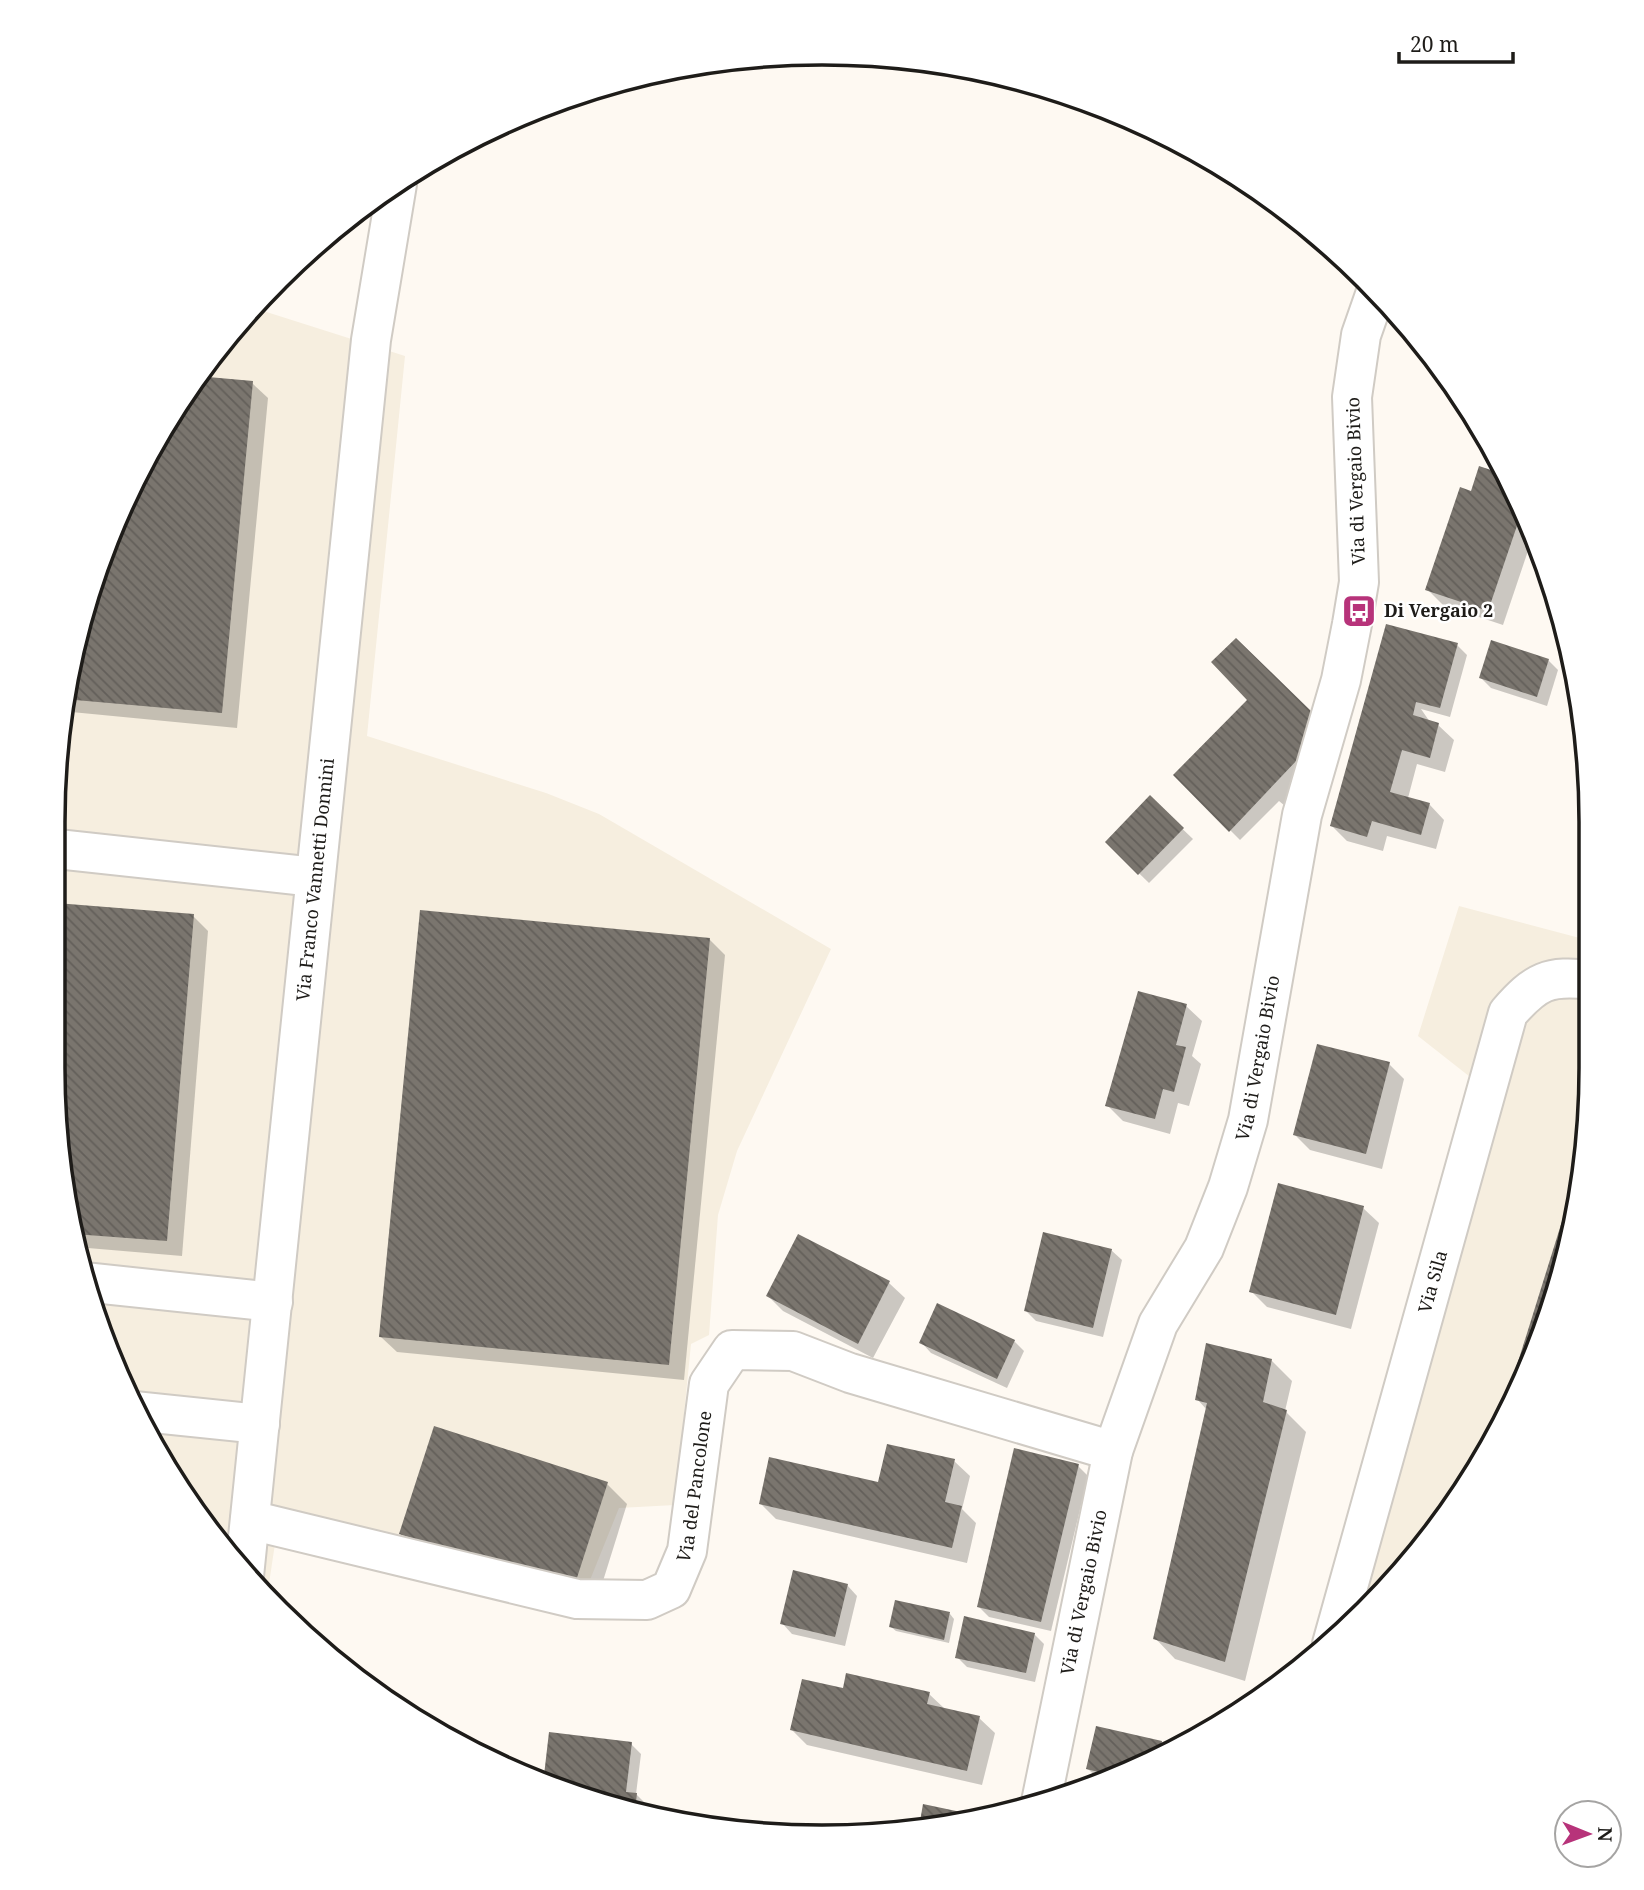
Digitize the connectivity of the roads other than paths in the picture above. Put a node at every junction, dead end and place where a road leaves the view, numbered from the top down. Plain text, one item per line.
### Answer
1 (395, 196) edge
2 (1372, 303) edge
3 (65, 850) edge
4 (315, 877) junction
5 (1579, 979) edge
6 (97, 1283) edge
7 (273, 1302) junction
8 (148, 1412) edge
9 (260, 1424) junction
10 (1112, 1451) junction
11 (250, 1520) junction
12 (246, 1559) edge
13 (1339, 1620) edge
14 (1043, 1792) edge

1 - 4 street, Via Franco Vannetti Donnini
2 - 10 street, Via di Vergaio Bivio
3 - 4 street
4 - 7 street, Via Franco Vannetti Donnini
5 - 13 street, Via Sila
6 - 7 street
7 - 9 street, Via Franco Vannetti Donnini
8 - 9 street
9 - 11 street, Via Franco Vannetti Donnini
10 - 11 street, Via del Pancolone
10 - 14 street, Via di Vergaio Bivio
11 - 12 street, Via Franco Vannetti Donnini

